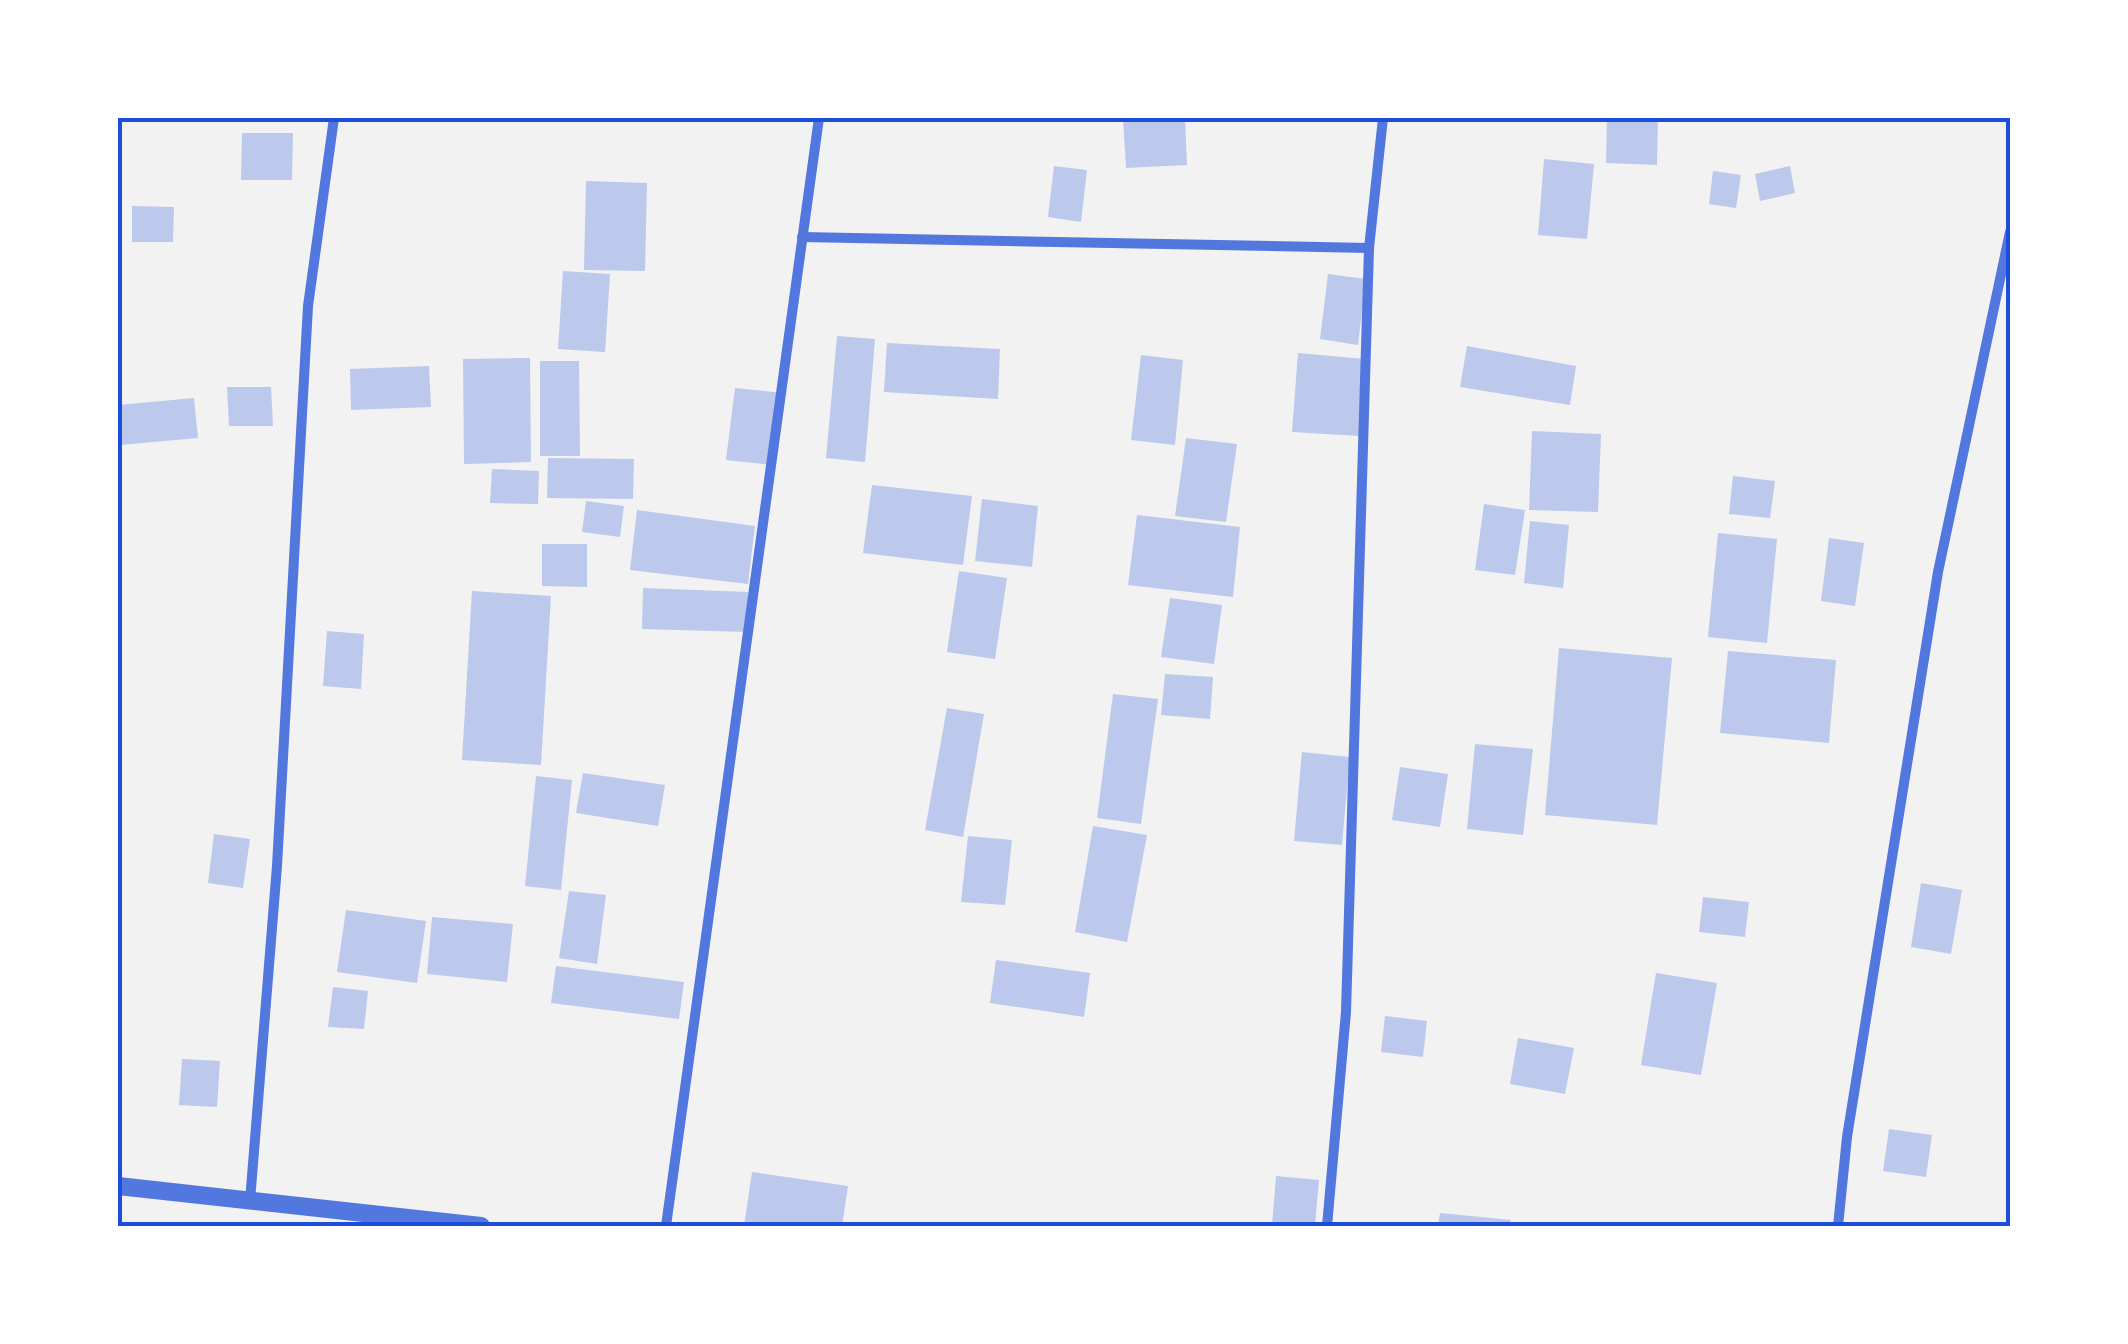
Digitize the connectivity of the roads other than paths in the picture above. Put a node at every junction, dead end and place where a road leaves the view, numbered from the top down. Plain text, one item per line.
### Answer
1 (334, 118) edge
2 (818, 118) edge
3 (1383, 118) edge
4 (2010, 232) edge
5 (802, 237) junction
6 (1369, 248) junction
7 (118, 1186) edge
8 (250, 1202) junction
9 (481, 1226) edge
10 (666, 1226) edge
11 (1327, 1226) edge
12 (1838, 1226) edge

1 - 8 street
2 - 5 street
3 - 6 street
4 - 12 street
5 - 6 street
5 - 10 street
6 - 11 street
7 - 8 street
8 - 9 street

